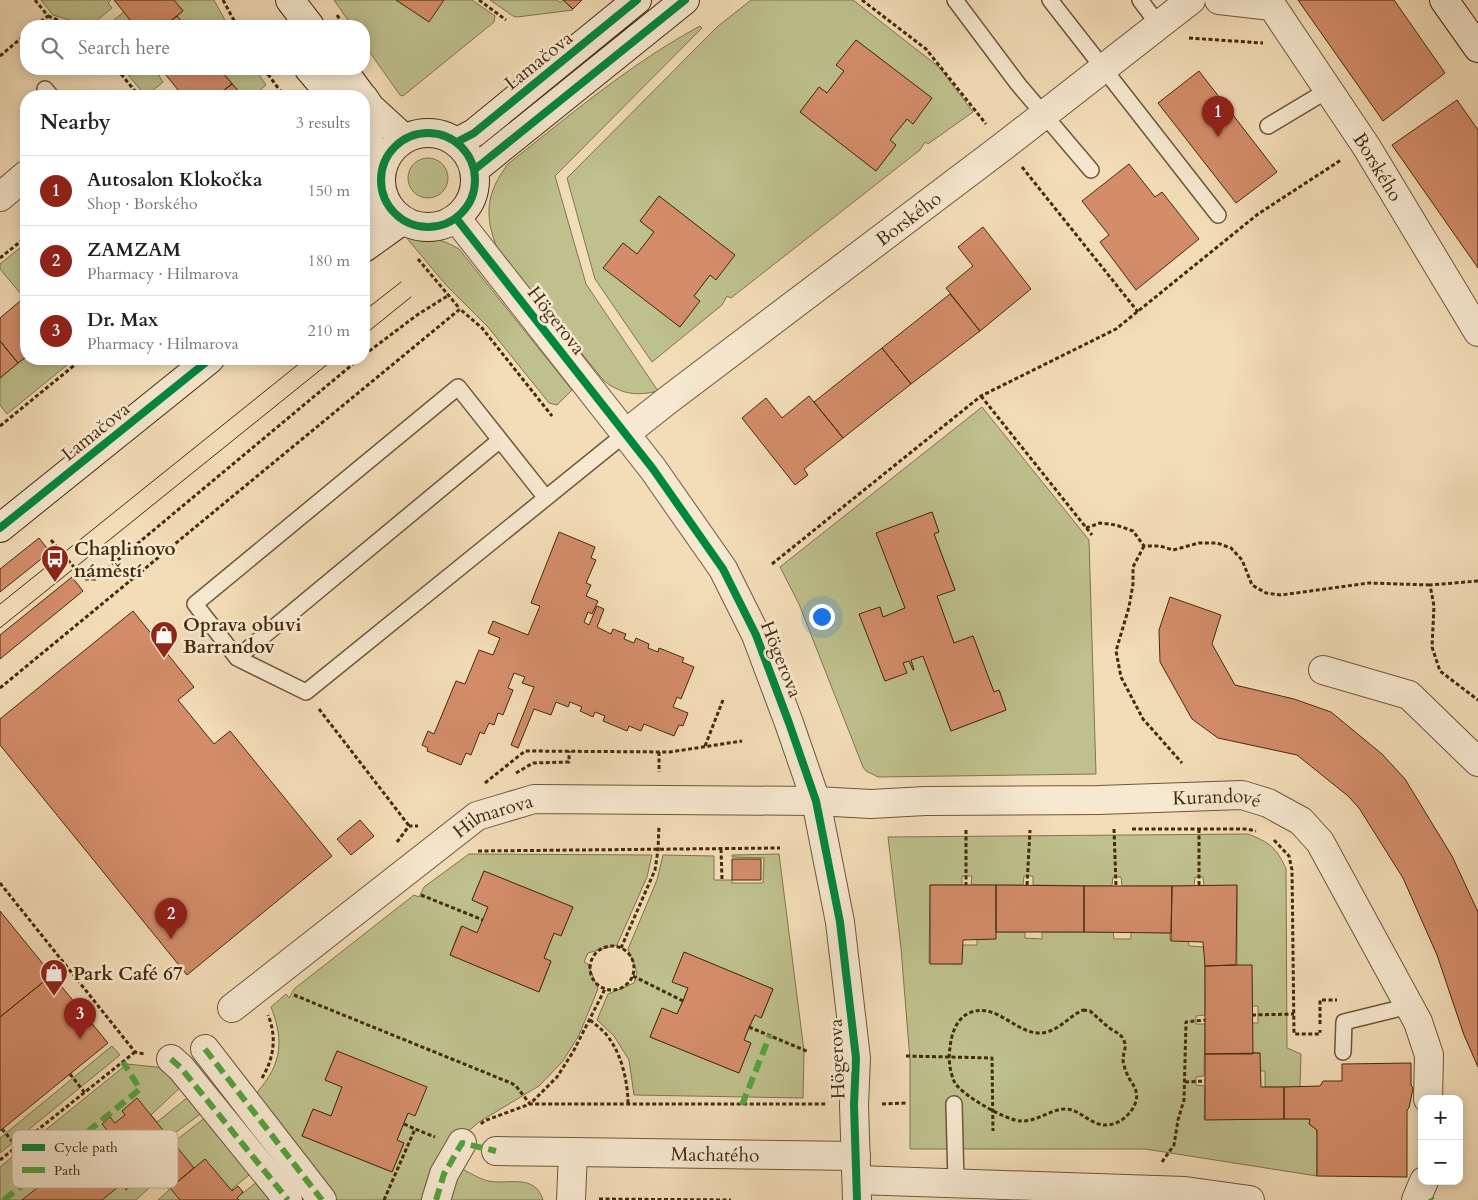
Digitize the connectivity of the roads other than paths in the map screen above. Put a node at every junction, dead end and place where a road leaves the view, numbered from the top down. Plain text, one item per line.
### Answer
1 (279, 0) edge
2 (290, 0) edge
3 (637, 0) edge
4 (685, 0) edge
5 (955, 0) edge
6 (1050, 0) edge
7 (1140, 0) edge
8 (1191, 0) edge
9 (1219, 0) edge
10 (1444, 0) edge
11 (1270, 3) edge
12 (285, 20) edge
13 (305, 20) edge
14 (1158, 24) junction
15 (1478, 48) edge
16 (1104, 67) junction
17 (314, 75) edge
18 (346, 75) edge
19 (327, 90) edge
20 (358, 90) edge
21 (1328, 90) junction
22 (370, 107) edge
23 (1043, 114) junction
24 (1268, 126) dead end
25 (405, 139) junction
26 (457, 142) junction
27 (370, 144) edge
28 (384, 164) junction
29 (474, 170) junction
30 (1091, 170) dead end
31 (20, 180) edge
32 (384, 196) junction
33 (0, 197) edge
34 (370, 214) edge
35 (1218, 215) dead end
36 (456, 218) junction
37 (403, 220) junction
38 (370, 244) edge
39 (1478, 332) edge
40 (203, 365) edge
41 (625, 434) junction
42 (500, 440) junction
43 (546, 498) junction
44 (0, 528) edge
45 (237, 658) junction
46 (1323, 670) dead end
47 (1478, 762) edge
48 (816, 801) junction
49 (1409, 1006) junction
50 (232, 1008) dead end
51 (205, 1049) dead end
52 (1343, 1052) dead end
53 (171, 1059) road end
54 (1428, 1095) edge
55 (954, 1104) dead end
56 (449, 1140) road end
57 (496, 1151) dead end
58 (573, 1152) junction
59 (857, 1179) edge
60 (956, 1183) junction
61 (1422, 1185) edge
62 (571, 1199) edge
63 (288, 1200) edge
64 (322, 1200) edge
65 (436, 1200) edge
66 (1250, 1200) edge
67 (1416, 1200) edge

1 - 12 street
2 - 13 street
3 - 26 street, Lamačova
4 - 29 street
5 - 23 lane
6 - 16 lane
7 - 14 lane
8 - 14 street, Borského
9 - 11 street, Borského
10 - 15 street
11 - 21 street, Borského
14 - 16 street, Borského
16 - 23 street, Borského
16 - 35 lane
17 - 19 street
18 - 20 street
21 - 24 lane
21 - 39 street, Borského
22 - 25 street
23 - 30 lane
23 - 41 street, Borského
25 - 26 street
25 - 28 street
26 - 29 street
27 - 28 street
28 - 32 street
29 - 36 street
31 - 33 street
32 - 34 street
32 - 37 street
36 - 37 street
36 - 41 street, Högerova
37 - 38 street
40 - 44 street, Lamačova
41 - 43 lane
41 - 48 street, Högerova
42 - 43 lane
42 - 45 lane
42 - 45 lane
43 - 45 lane
46 - 47 street
48 - 49 street, Kurandové
48 - 50 street, Hilmarova
48 - 59 street, Högerova
49 - 52 lane
49 - 54 street, Kurandové
51 - 64 street
53 - 63 street
55 - 60 lane
56 - 65 street
57 - 58 street, Machatého
58 - 59 street, Machatého
58 - 62 street
59 - 60 street, Machatého
60 - 66 street, Machatého
61 - 67 street

